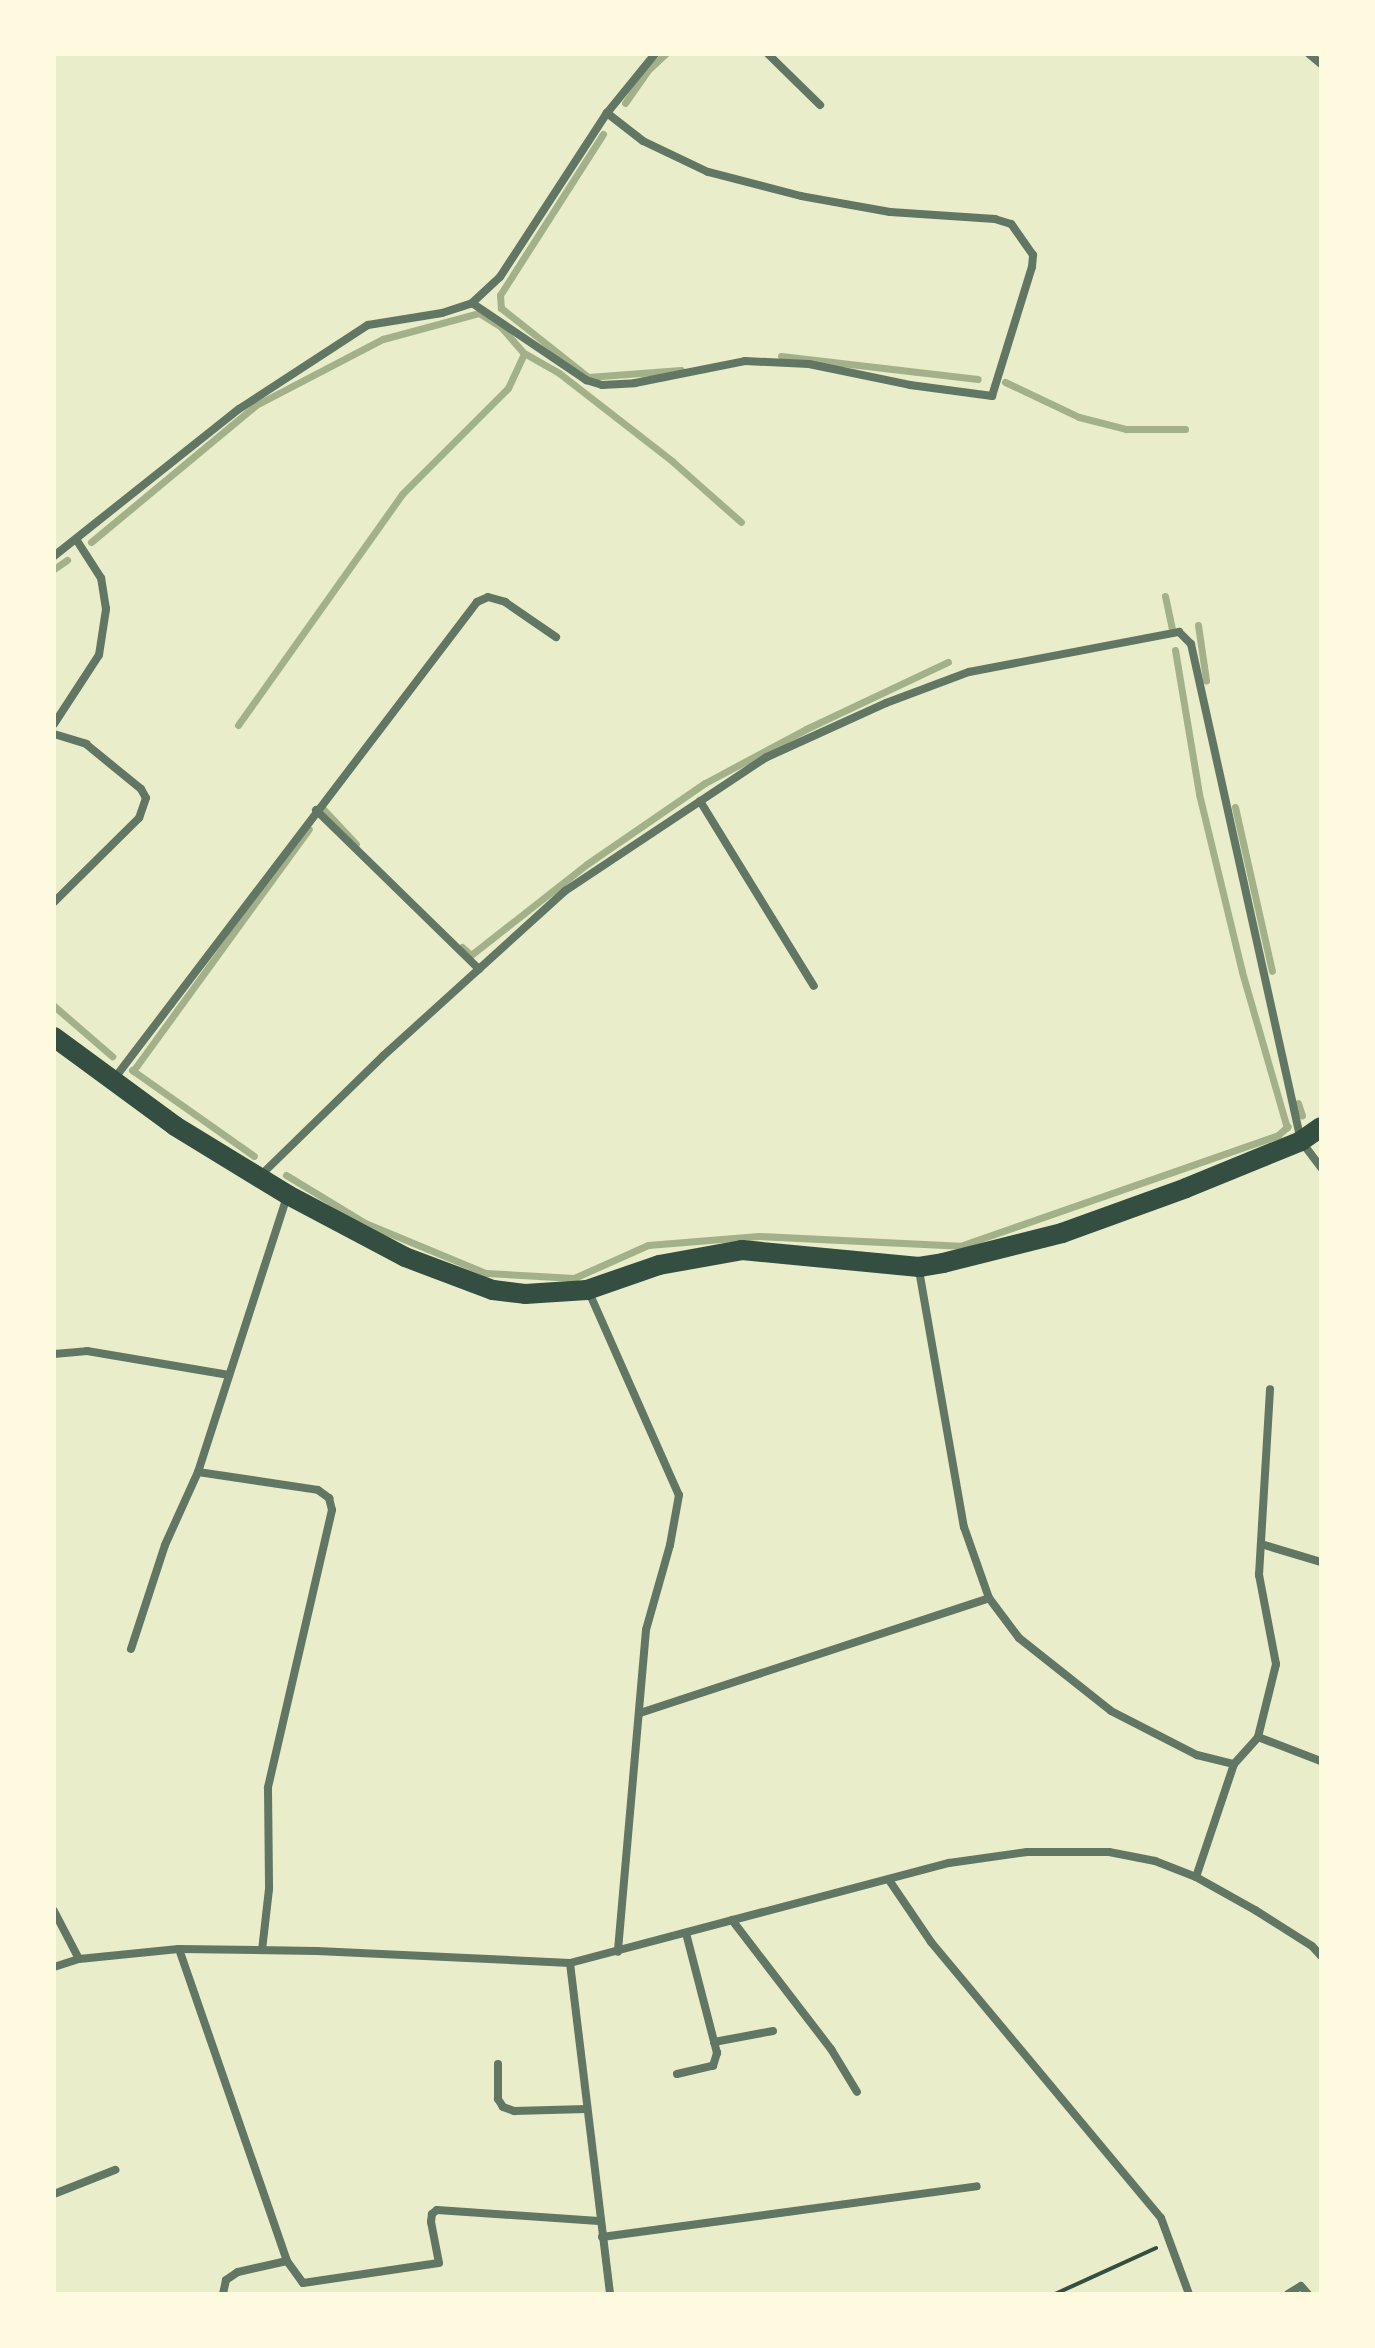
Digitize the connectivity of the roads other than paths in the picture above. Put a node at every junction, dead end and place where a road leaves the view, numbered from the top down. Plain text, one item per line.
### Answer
1 (655, 54) edge
2 (768, 54) edge
3 (1309, 54) edge
4 (1321, 64) edge
5 (820, 105) dead end
6 (607, 113) junction
7 (472, 303) junction
8 (76, 539) junction
9 (54, 556) edge
10 (556, 637) dead end
11 (54, 724) edge
12 (54, 734) edge
13 (700, 801) junction
14 (316, 810) junction
15 (54, 902) edge
16 (479, 969) junction
17 (814, 986) dead end
18 (57, 1045) edge
19 (113, 1079) junction
20 (1321, 1127) edge
21 (1301, 1141) junction
22 (1321, 1168) edge
23 (260, 1175) junction
24 (288, 1195) junction
25 (919, 1267) junction
26 (587, 1290) junction
27 (54, 1354) edge
28 (229, 1375) junction
29 (1270, 1389) dead end
30 (198, 1472) junction
31 (1261, 1544) junction
32 (1321, 1562) edge
33 (989, 1598) junction
34 (131, 1649) dead end
35 (640, 1713) junction
36 (1258, 1737) junction
37 (1321, 1761) edge
38 (1234, 1764) junction
39 (1196, 1877) junction
40 (889, 1880) junction
41 (54, 1911) edge
42 (732, 1920) junction
43 (686, 1933) junction
44 (179, 1949) junction
45 (262, 1950) junction
46 (618, 1952) junction
47 (1321, 1956) edge
48 (79, 1959) junction
49 (570, 1963) junction
50 (54, 1967) edge
51 (773, 2031) dead end
52 (714, 2042) junction
53 (498, 2064) dead end
54 (677, 2074) dead end
55 (857, 2092) dead end
56 (586, 2109) junction
57 (115, 2170) dead end
58 (977, 2186) dead end
59 (54, 2194) edge
60 (599, 2221) junction
61 (602, 2237) junction
62 (287, 2261) junction
63 (223, 2294) edge
64 (610, 2294) edge
65 (1189, 2294) edge
66 (1288, 2294) edge
67 (1308, 2294) edge

1 - 6 street
2 - 5 street
3 - 4 street
6 - 7 street
6 - 7 street
7 - 8 street
8 - 9 street
8 - 11 street
10 - 14 street
12 - 15 street
13 - 16 street
13 - 17 street
13 - 21 street
14 - 16 street
14 - 19 street
16 - 23 street
18 - 19 main road
19 - 23 main road
20 - 21 main road
21 - 22 street
21 - 25 main road
23 - 24 main road
24 - 26 main road
24 - 28 street
25 - 26 main road
25 - 33 street
26 - 35 street
27 - 28 street
28 - 30 street
29 - 31 street
30 - 34 street
30 - 45 street
31 - 32 street
31 - 36 street
33 - 35 street
33 - 38 street
35 - 46 street
36 - 37 street
36 - 38 street
38 - 39 street
39 - 40 street
39 - 47 street
40 - 42 street
40 - 65 street
41 - 48 street
42 - 43 street
42 - 55 street
43 - 46 street
43 - 52 street
44 - 45 street
44 - 48 street
44 - 62 street
45 - 49 street
46 - 49 street
48 - 50 street
49 - 56 street
51 - 52 street
52 - 54 street
53 - 56 street
56 - 60 street
57 - 59 street
58 - 61 street
60 - 61 street
60 - 62 street
61 - 64 street
62 - 63 street
66 - 67 street

